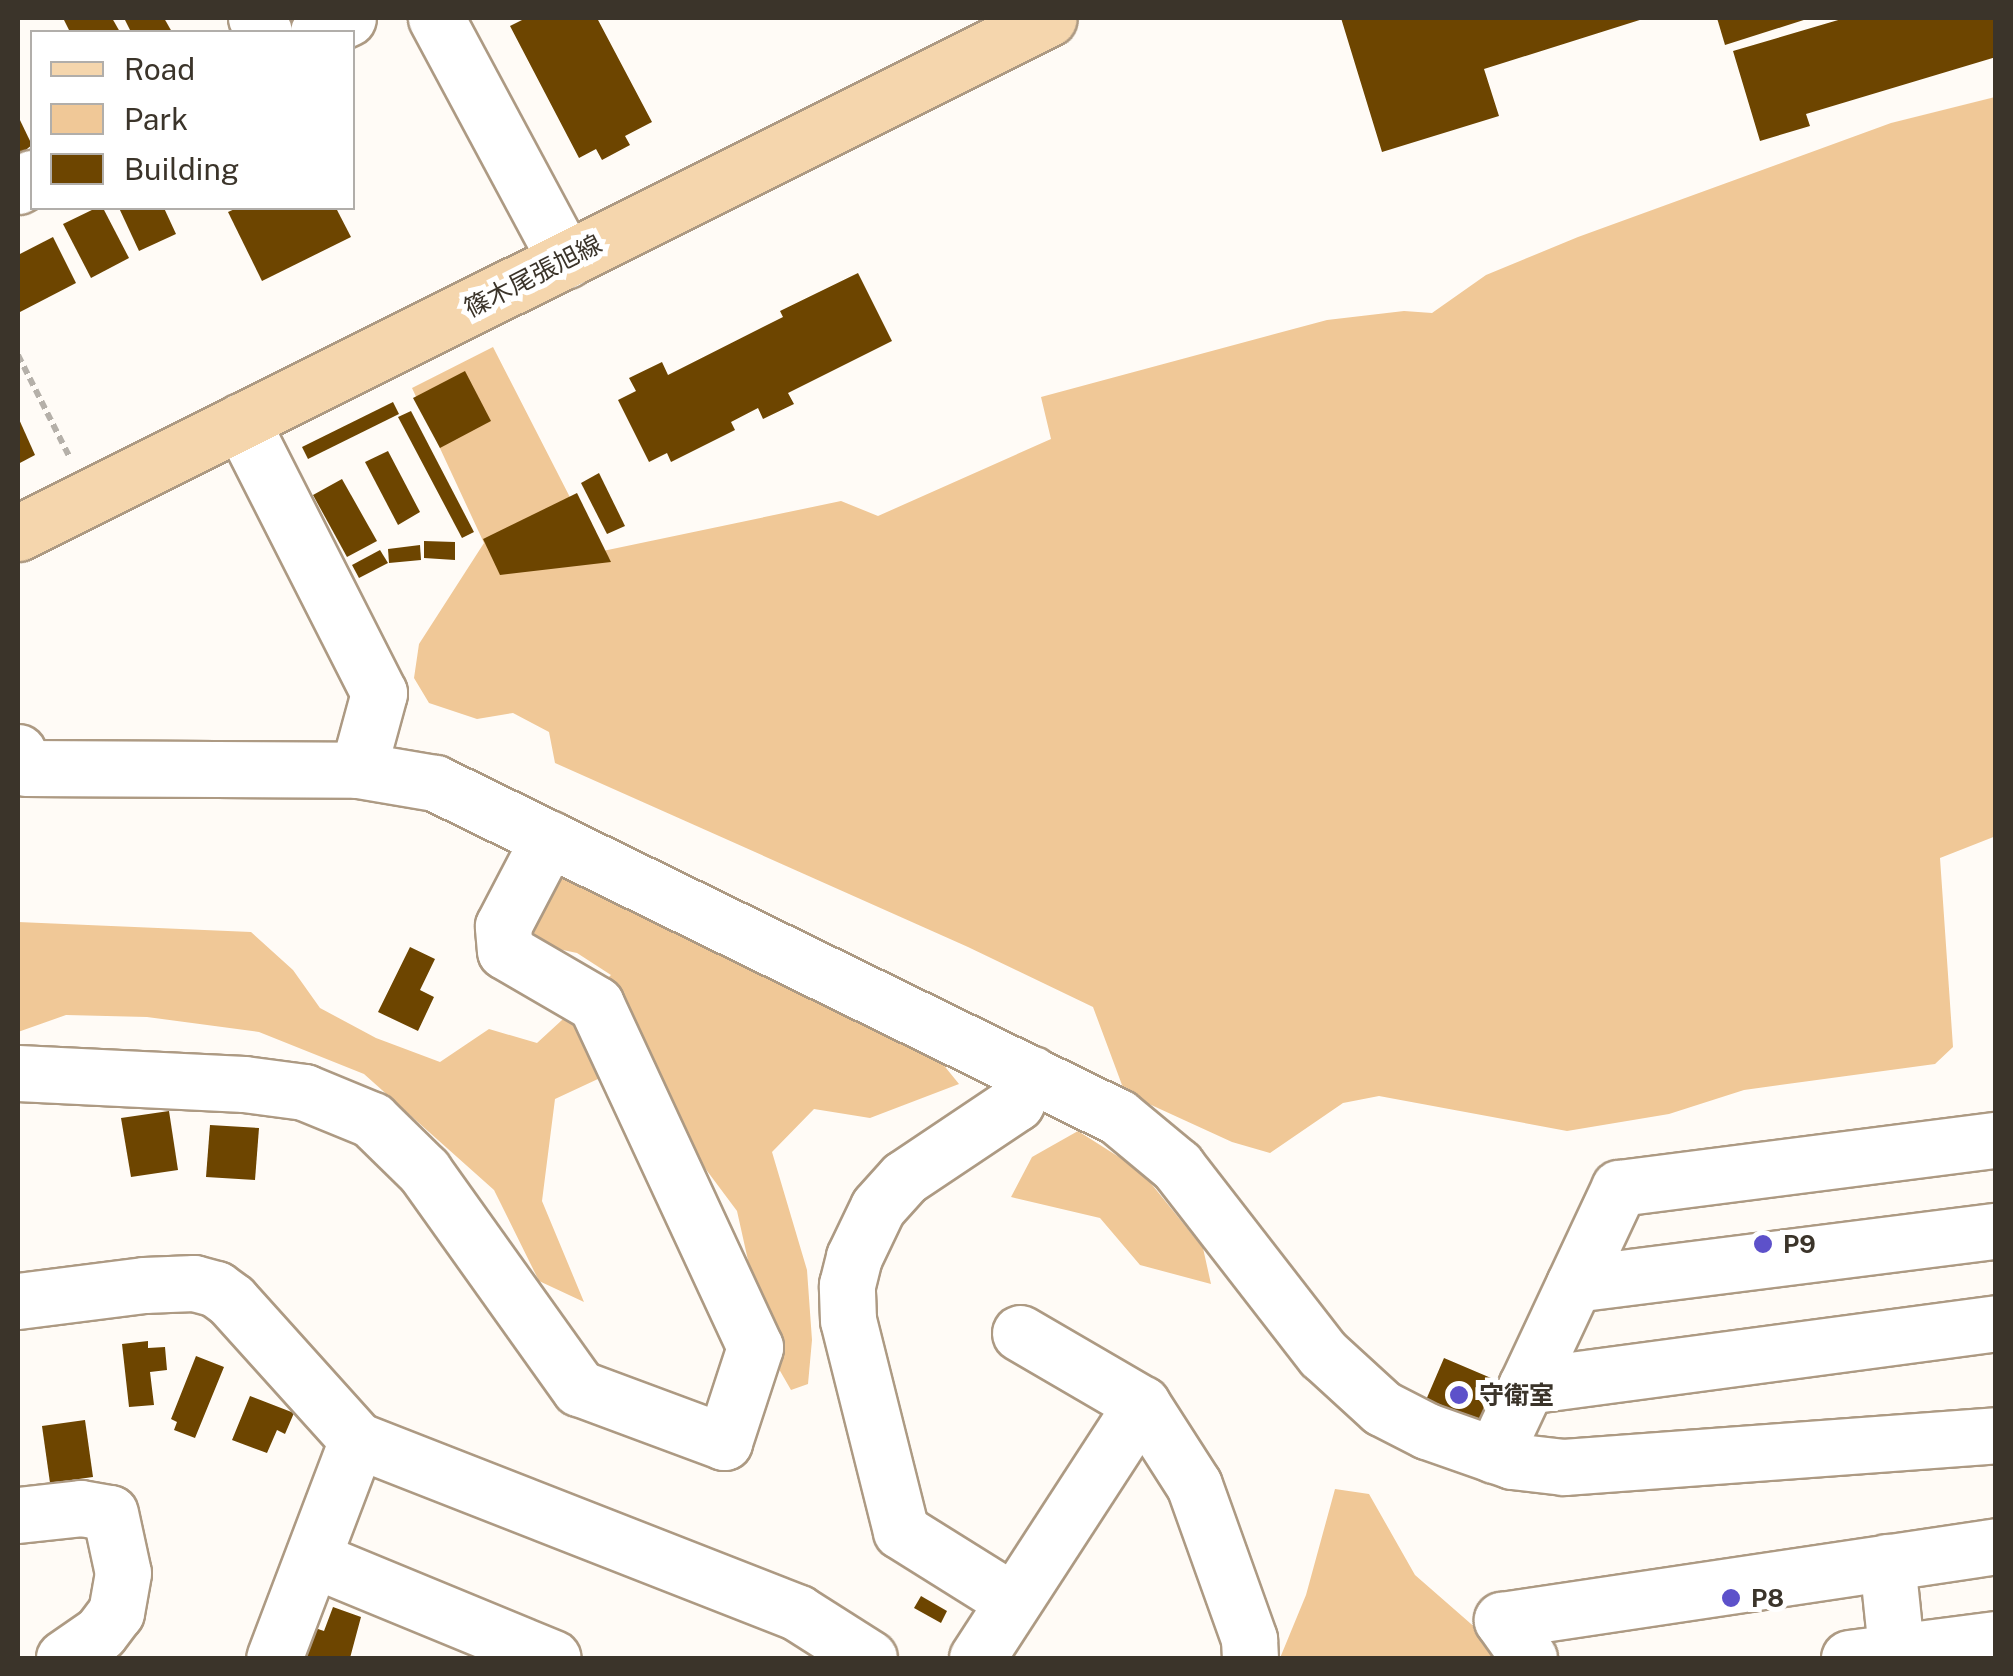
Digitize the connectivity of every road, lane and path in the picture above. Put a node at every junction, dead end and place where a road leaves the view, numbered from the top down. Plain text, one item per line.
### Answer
1 (348, 18) edge
2 (436, 18) edge
3 (1048, 18) edge
4 (322, 30) edge
5 (566, 260) junction
6 (18, 355) edge
7 (241, 422) junction
8 (90, 496) junction
9 (18, 534) edge
10 (18, 752) edge
11 (358, 770) junction
12 (549, 838) junction
13 (18, 1072) edge
14 (1030, 1074) junction
15 (1996, 1140) edge
16 (1996, 1231) edge
17 (1574, 1284) junction
18 (18, 1301) edge
19 (1996, 1323) edge
20 (1020, 1332) dead end
21 (1526, 1386) junction
22 (1142, 1404) junction
23 (1996, 1436) edge
24 (357, 1440) junction
25 (1494, 1455) junction
26 (18, 1514) edge
27 (1996, 1546) edge
28 (315, 1560) junction
29 (1886, 1562) junction
30 (1013, 1601) junction
31 (1996, 1639) edge
32 (1881, 1656) edge
33 (64, 1658) edge
34 (274, 1658) edge
35 (553, 1658) edge
36 (869, 1658) edge
37 (978, 1658) edge
38 (1250, 1658) edge
39 (1528, 1658) edge

1 - 4 street
2 - 5 street
3 - 5 main road, 篠木尾張旭線
5 - 7 main road, 篠木尾張旭線
6 - 8 path
7 - 8 main road, 篠木尾張旭線
7 - 11 street
8 - 9 main road, 篠木尾張旭線
10 - 11 street
11 - 12 street
12 - 13 street
12 - 14 street
14 - 25 street
14 - 30 street
15 - 17 street
16 - 17 street
17 - 21 street
18 - 24 street
19 - 21 street
20 - 22 street
21 - 25 street
22 - 30 street
22 - 38 street
23 - 25 street
24 - 28 street
24 - 36 street
26 - 33 street
27 - 29 street
28 - 34 street
28 - 35 street
29 - 32 street
29 - 39 street
30 - 37 street
31 - 32 street

